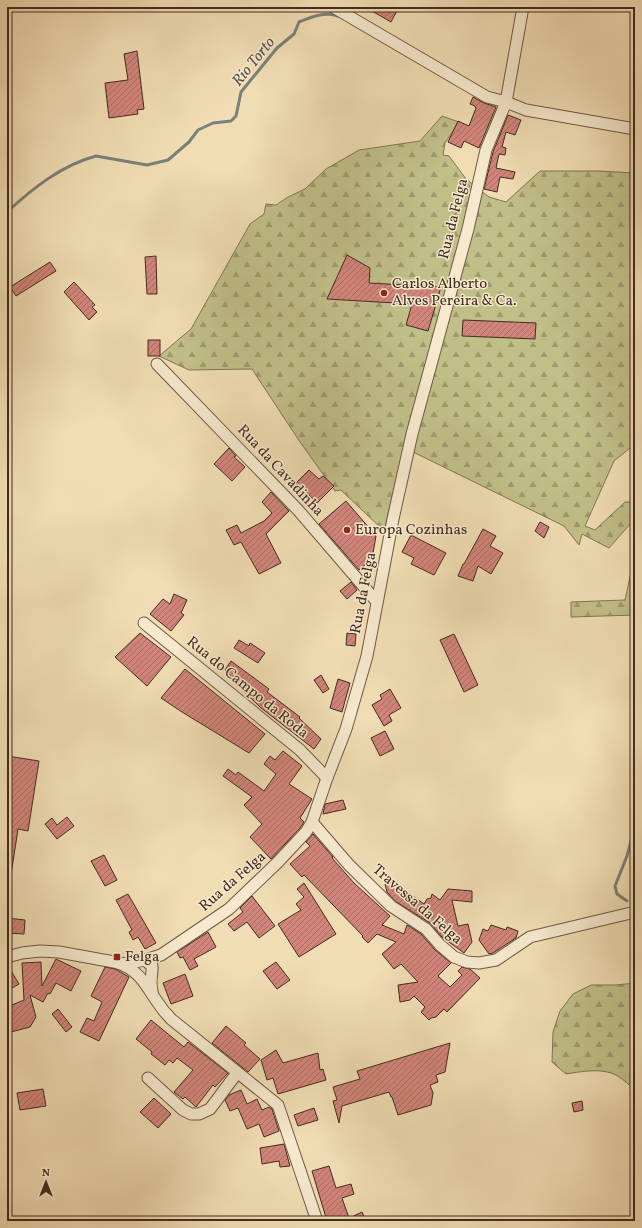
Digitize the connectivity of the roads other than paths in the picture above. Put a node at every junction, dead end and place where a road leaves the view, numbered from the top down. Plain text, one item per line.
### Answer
1 (333, 7) edge
2 (523, 7) edge
3 (506, 102) junction
4 (635, 129) edge
5 (157, 364) dead end
6 (377, 602) junction
7 (144, 623) dead end
8 (327, 778) junction
9 (312, 822) junction
10 (635, 912) edge
11 (7, 957) edge
12 (143, 969) junction
13 (237, 1073) junction
14 (148, 1078) dead end
15 (318, 1221) edge

1 - 3 street
2 - 3 street, Rua da Felga
3 - 4 street
3 - 6 street, Rua da Felga
5 - 6 street, Rua da Cavadinha
6 - 8 street, Rua da Felga
7 - 8 street, Rua do Campo da Roda
8 - 9 street, Rua da Felga
9 - 10 street, Travessa da Felga
9 - 12 street, Rua da Felga
11 - 12 street
12 - 13 street
13 - 14 street
13 - 15 street

